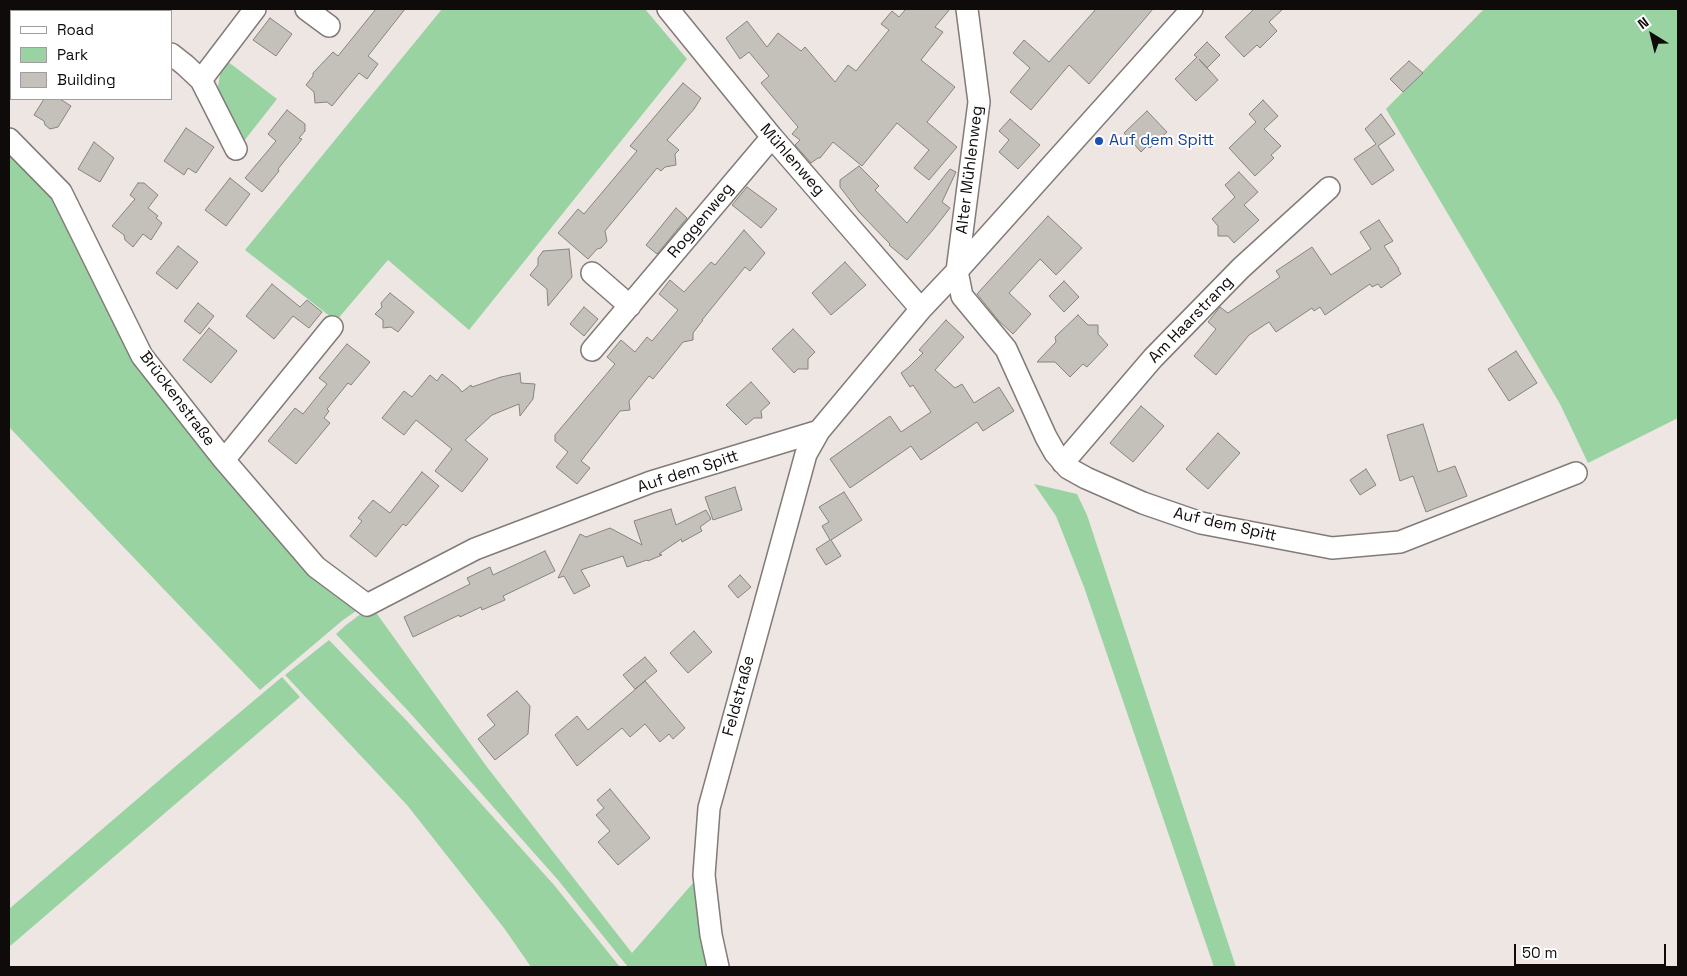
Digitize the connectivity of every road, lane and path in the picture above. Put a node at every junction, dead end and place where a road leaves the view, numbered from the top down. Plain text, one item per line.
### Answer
1 (255, 9) edge
2 (306, 9) edge
3 (668, 9) edge
4 (967, 9) edge
5 (1192, 9) edge
6 (330, 26) dead end
7 (172, 55) edge
8 (201, 80) junction
9 (772, 137) junction
10 (9, 139) edge
11 (236, 149) dead end
12 (1329, 188) dead end
13 (957, 271) junction
14 (592, 274) dead end
15 (630, 306) junction
16 (921, 309) junction
17 (332, 326) dead end
18 (592, 350) dead end
19 (819, 431) junction
20 (224, 460) junction
21 (1063, 463) junction
22 (1576, 473) dead end
23 (367, 605) joint
24 (718, 967) edge

1 - 8 street
2 - 6 street
3 - 9 street, Mühlenweg
4 - 13 street, Alter Mühlenweg
5 - 13 street
7 - 8 street
8 - 11 street
9 - 15 street, Roggenweg
9 - 16 street, Mühlenweg
10 - 20 street, Brückenstraße
12 - 21 street, Am Haarstrang
13 - 16 street
13 - 21 street, Auf dem Spitt
14 - 15 street
15 - 18 street, Roggenweg
16 - 19 street
17 - 20 street
19 - 23 street, Auf dem Spitt
19 - 24 street, Feldstraße
20 - 23 street, Brückenstraße
21 - 22 street, Auf dem Spitt

